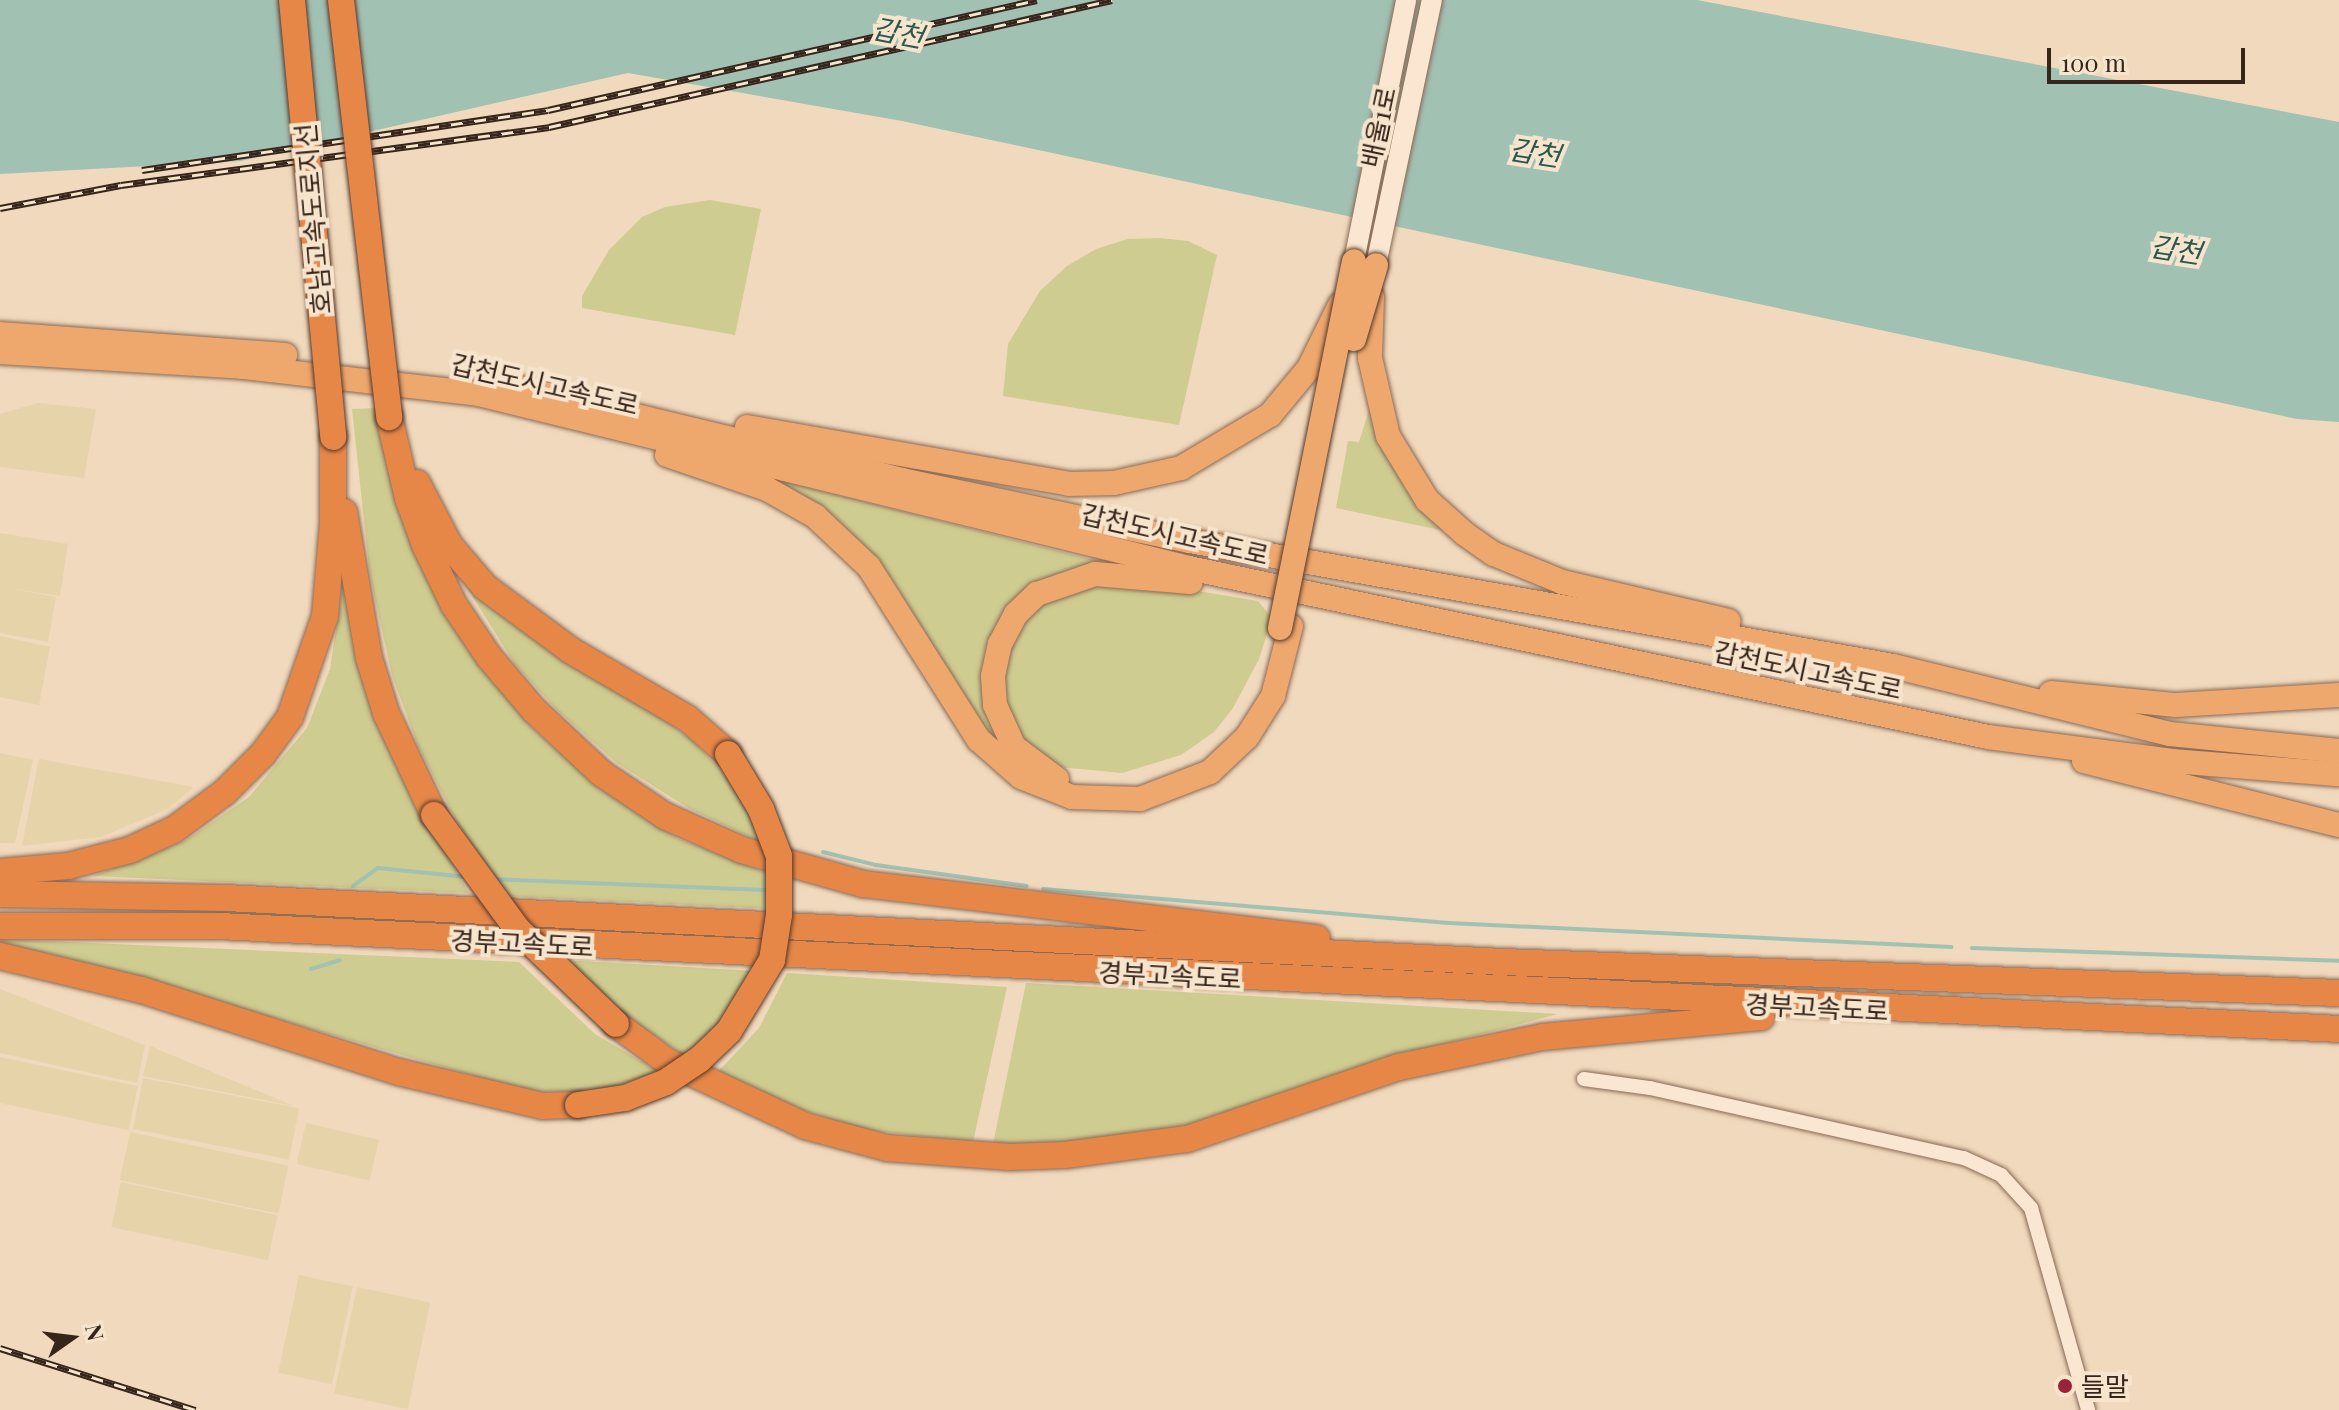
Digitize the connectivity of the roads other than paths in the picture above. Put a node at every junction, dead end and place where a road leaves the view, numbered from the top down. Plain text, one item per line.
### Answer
1 (292, 0) edge
2 (341, 0) edge
3 (1406, 0) edge
4 (1432, 0) edge
5 (1365, 263) junction
6 (0, 334) edge
7 (0, 352) edge
8 (554, 395) junction
9 (389, 417) junction
10 (595, 423) junction
11 (333, 437) junction
12 (1433, 617) junction
13 (1286, 627) junction
14 (1893, 666) junction
15 (1965, 683) junction
16 (2339, 695) edge
17 (1988, 737) junction
18 (2339, 751) edge
19 (2339, 774) edge
20 (2339, 825) edge
21 (0, 872) edge
22 (0, 894) edge
23 (0, 926) edge
24 (0, 956) edge
25 (1502, 962) junction
26 (2339, 993) edge
27 (1856, 1009) junction
28 (2339, 1029) edge
29 (1584, 1079) dead end
30 (2088, 1410) edge

1 - 11 highway, 호남고속도로지선, bridge
2 - 9 highway, 호남고속도로지선, bridge
3 - 5 main road, 배울1로
4 - 5 main road, 배울1로
5 - 8 highway, bridge
5 - 13 highway, bridge
5 - 14 highway, bridge
6 - 8 highway, 갑천도시고속도로
7 - 10 highway, 갑천도시고속도로
8 - 14 highway, 갑천도시고속도로
9 - 24 highway, bridge
9 - 25 highway
10 - 12 highway, 갑천도시고속도로
10 - 13 highway
11 - 21 highway
11 - 27 highway, bridge
12 - 13 highway
12 - 17 highway, 갑천도시고속도로
14 - 15 highway, 갑천도시고속도로
15 - 16 highway
15 - 18 highway, 갑천도시고속도로
17 - 19 highway, 갑천도시고속도로
17 - 20 highway
22 - 25 highway, 경부고속도로
23 - 27 highway, 경부고속도로
25 - 26 highway, 경부고속도로
27 - 28 highway, 경부고속도로
29 - 30 street

